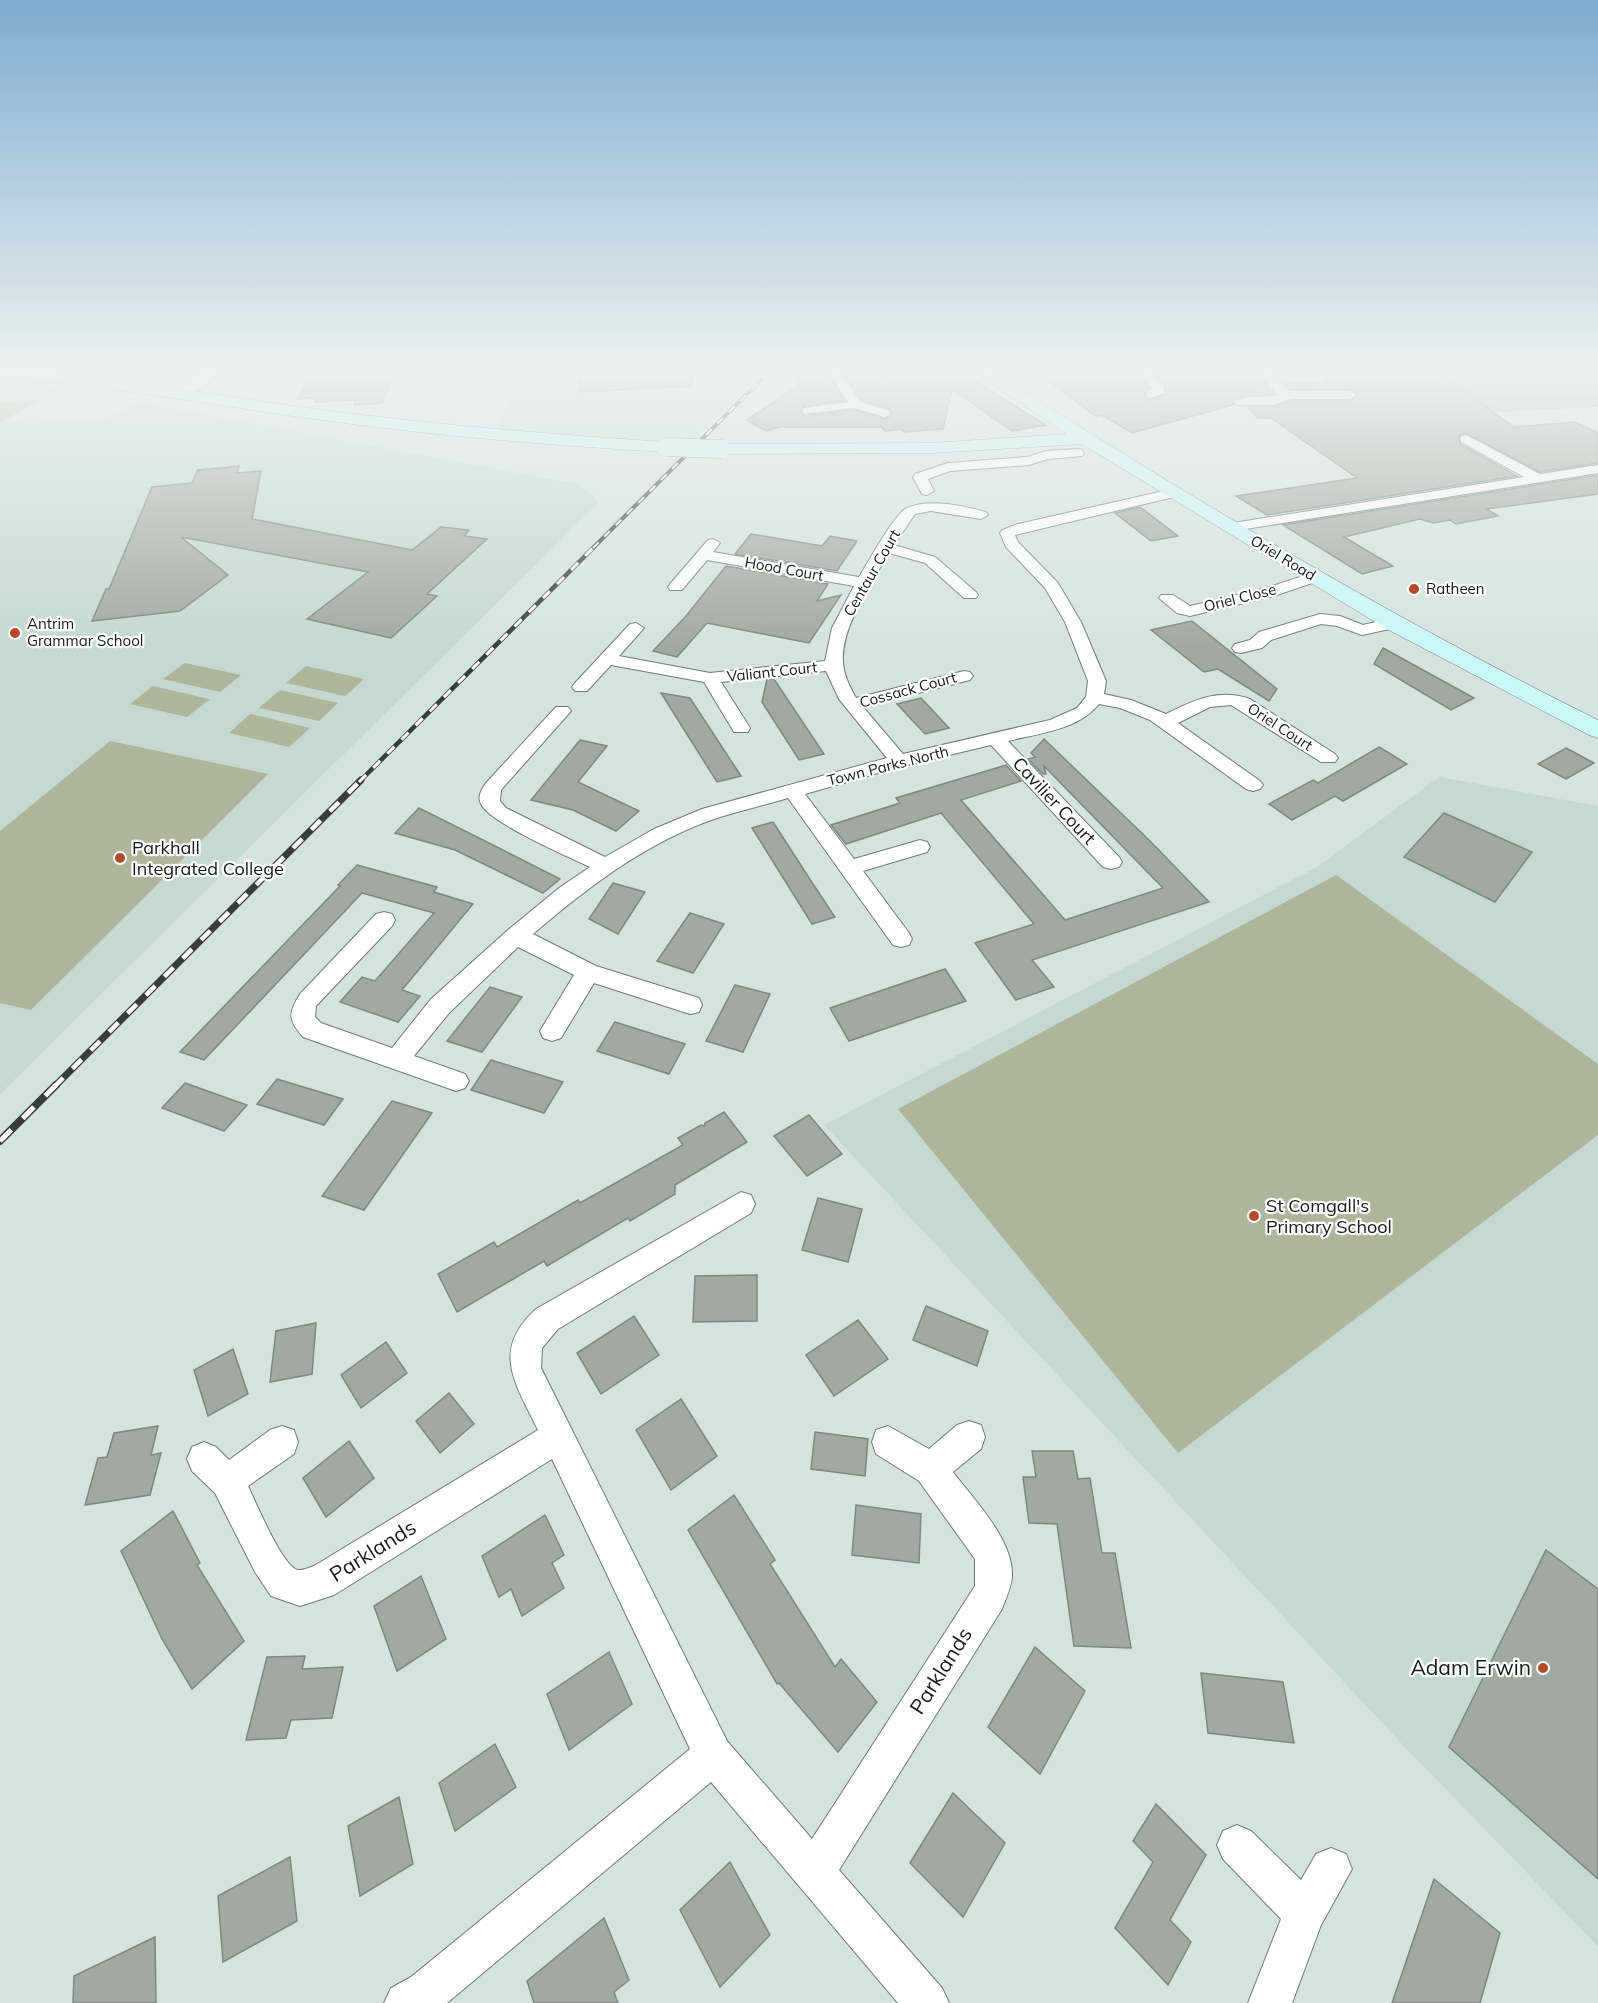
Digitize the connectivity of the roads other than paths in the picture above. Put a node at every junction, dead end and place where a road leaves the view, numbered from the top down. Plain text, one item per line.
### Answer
1 (1016, 462) edge
2 (1115, 462) edge
3 (1509, 462) edge
4 (1001, 463) joint
5 (1598, 470) edge
6 (1539, 479) junction
7 (927, 491) dead end
8 (1177, 492) junction
9 (981, 515) dead end
10 (1233, 527) junction
11 (714, 541) dead end
12 (886, 547) junction
13 (704, 555) junction
14 (1315, 577) junction
15 (864, 583) junction
16 (676, 587) dead end
17 (970, 595) dead end
18 (1167, 598) dead end
19 (1393, 623) junction
20 (636, 627) dead end
21 (1241, 648) dead end
22 (607, 659) junction
23 (833, 665) junction
24 (964, 675) dead end
25 (710, 678) junction
26 (581, 687) dead end
27 (1095, 698) junction
28 (853, 704) junction
29 (562, 711) dead end
30 (1165, 722) junction
31 (741, 728) dead end
32 (1598, 730) edge
33 (997, 740) junction
34 (1328, 758) dead end
35 (899, 761) junction
36 (1253, 785) dead end
37 (792, 790) junction
38 (920, 847) dead end
39 (1111, 862) dead end
40 (606, 866) junction
41 (850, 868) junction
42 (384, 920) dead end
43 (516, 936) junction
44 (900, 939) dead end
45 (588, 972) junction
46 (690, 1005) dead end
47 (552, 1031) dead end
48 (396, 1061) junction
49 (456, 1082) dead end
50 (741, 1204) dead end
51 (557, 1437) junction
52 (969, 1437) dead end
53 (282, 1442) dead end
54 (888, 1442) dead end
55 (931, 1468) junction
56 (713, 1755) junction
57 (1237, 1845) dead end
58 (1331, 1869) dead end
59 (815, 1871) junction
60 (1304, 1913) junction
61 (421, 1999) edge
62 (927, 2003) edge
63 (1270, 2003) edge

1 - 4 street
2 - 8 street, Oriel Road
3 - 6 street
4 - 7 street
5 - 6 street
6 - 10 street
8 - 10 street, Oriel Road
8 - 27 street
9 - 12 street, Centaur Court
10 - 14 street, Oriel Road
11 - 13 street
12 - 15 street, Centaur Court
12 - 17 street
13 - 15 street, Hood Court
13 - 16 street
14 - 18 street, Oriel Close
14 - 19 street, Oriel Road
15 - 23 street, Centaur Court
19 - 21 street
19 - 32 street, Oriel Road
20 - 22 street
22 - 25 street, Valiant Court
22 - 26 street
23 - 25 street, Valiant Court
23 - 28 street
24 - 28 street, Cossack Court
25 - 31 street, Valiant Court
27 - 30 street
27 - 33 street, Town Parks North
28 - 35 street
29 - 40 street
30 - 34 street, Oriel Court
30 - 36 street
33 - 35 street, Town Parks North
33 - 39 street, Cavilier Court
35 - 37 street, Town Parks North
37 - 40 street, Town Parks North
37 - 41 street
38 - 41 street
40 - 43 street, Town Parks North
41 - 44 street
42 - 48 street
43 - 45 street
43 - 48 street, Town Parks North
45 - 46 street
45 - 47 street
48 - 49 street
50 - 51 street
51 - 53 street, Parklands
51 - 56 street
52 - 55 street
54 - 55 street, Parklands
55 - 59 street, Parklands
56 - 59 street
56 - 61 street
57 - 60 street
58 - 60 street
59 - 62 street
60 - 63 street

